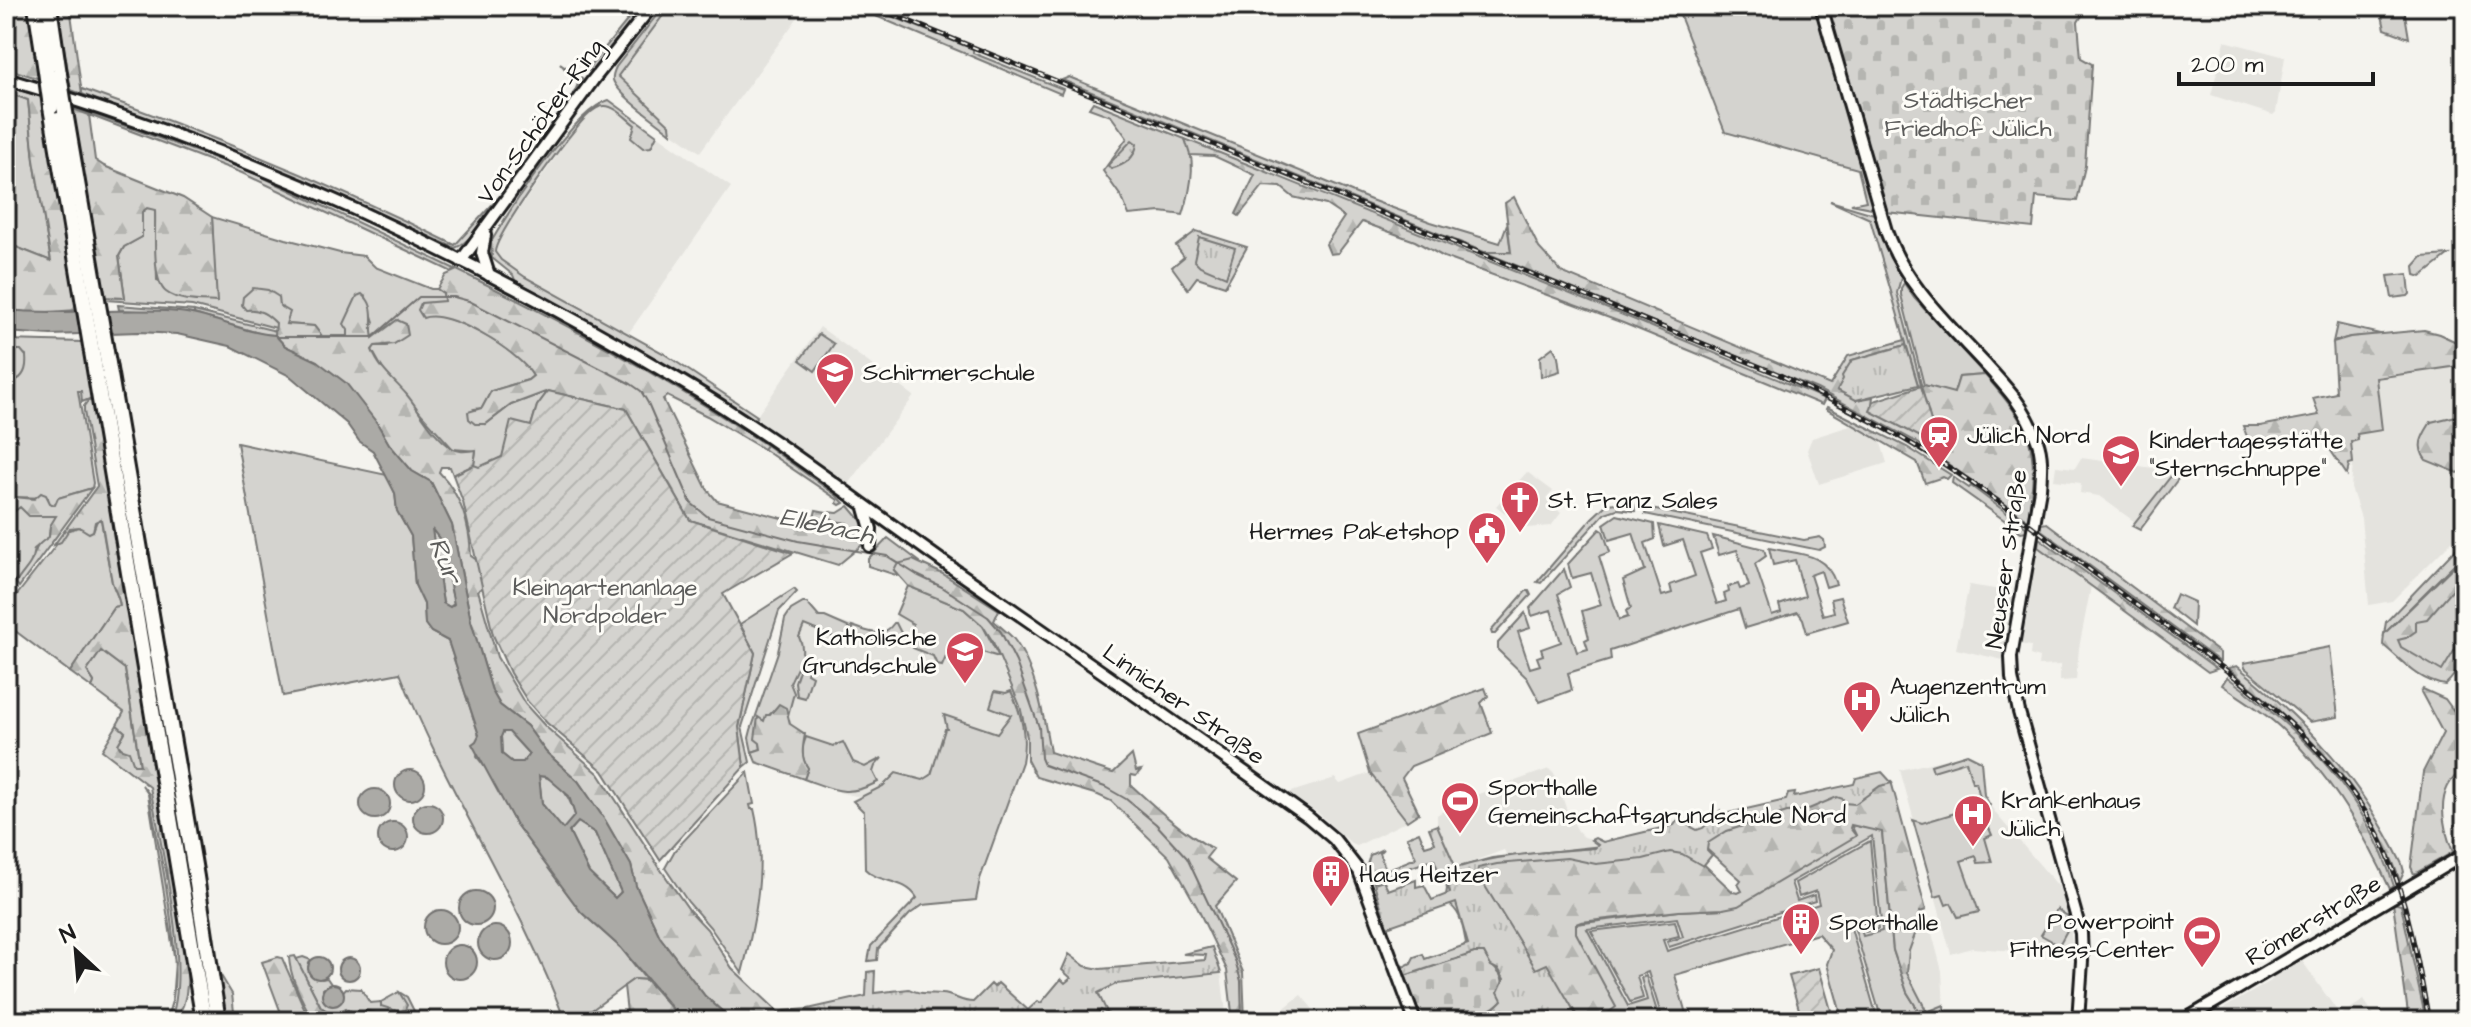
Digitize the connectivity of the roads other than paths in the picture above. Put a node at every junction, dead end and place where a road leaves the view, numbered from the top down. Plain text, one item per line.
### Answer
1 (36, 6) edge
2 (49, 6) edge
3 (652, 6) edge
4 (1821, 6) edge
5 (52, 72) junction
6 (6, 79) edge
7 (486, 229) junction
8 (461, 261) junction
9 (489, 275) junction
10 (111, 419) junction
11 (864, 506) junction
12 (870, 546) dead end
13 (2465, 854) edge
14 (196, 877) junction
15 (189, 920) junction
16 (219, 966) dead end
17 (189, 991) dead end
18 (204, 1021) edge
19 (218, 1021) edge
20 (1415, 1021) edge
21 (2078, 1021) edge
22 (2183, 1021) edge

1 - 5 highway
2 - 5 highway
3 - 7 main road, Von-Schöfer-Ring
4 - 21 main road, Neusser Straße
5 - 10 highway, bridge
6 - 8 main road, Linnicher Straße
7 - 8 main road, Von-Schöfer-Ring
7 - 9 main road
8 - 9 main road, Linnicher Straße
9 - 11 main road, Linnicher Straße
10 - 14 highway
10 - 15 highway
11 - 12 main road
11 - 20 main road, Linnicher Straße
13 - 22 main road, Römerstraße
14 - 16 highway
14 - 19 highway
15 - 17 highway
15 - 18 highway

